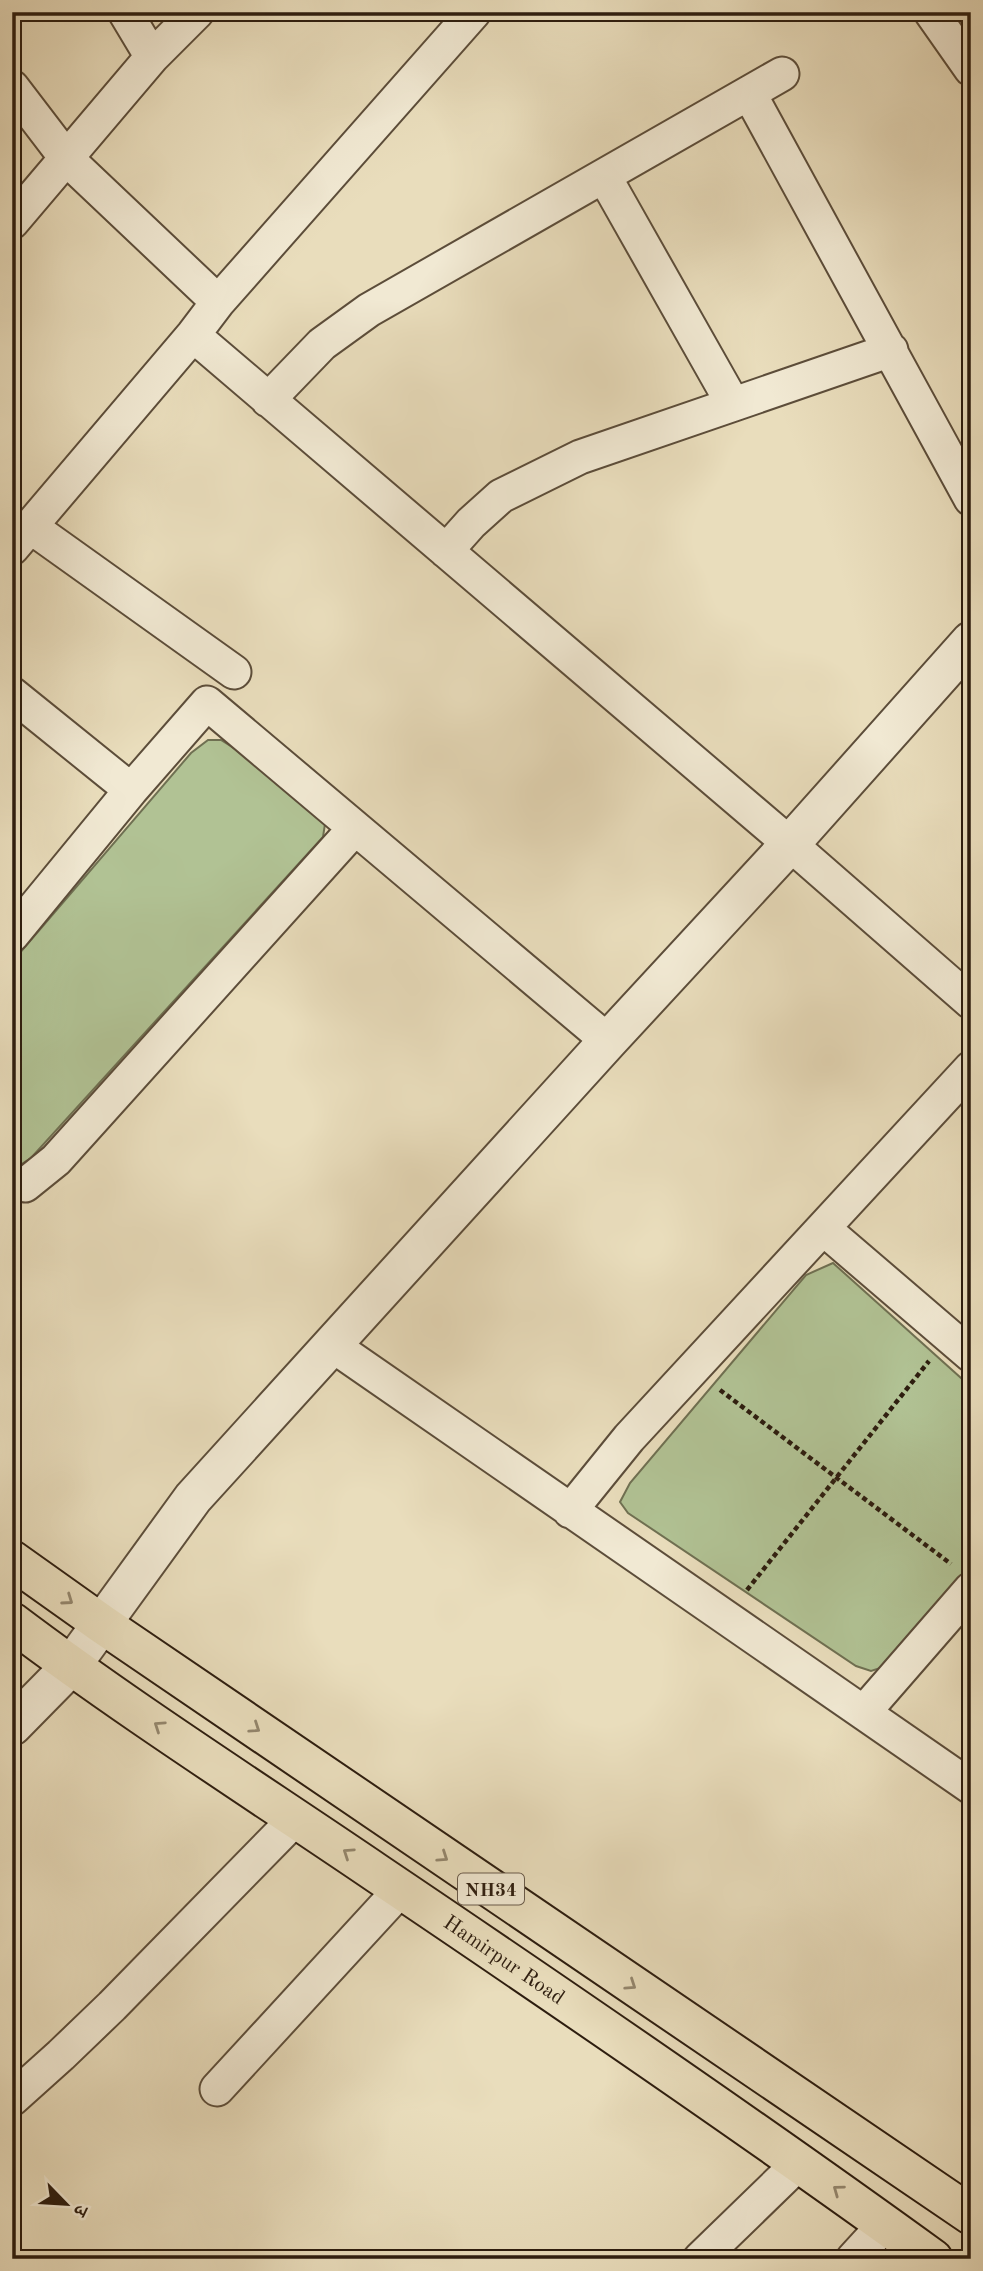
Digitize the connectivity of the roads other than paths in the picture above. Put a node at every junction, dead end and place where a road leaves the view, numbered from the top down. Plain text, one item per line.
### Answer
1 (125, 12) edge
2 (197, 12) edge
3 (474, 12) edge
4 (931, 12) edge
5 (152, 57) junction
6 (971, 69) edge
7 (782, 75) dead end
8 (12, 87) edge
9 (749, 93) junction
10 (67, 159) junction
11 (604, 176) junction
12 (12, 222) edge
13 (218, 302) junction
14 (193, 335) junction
15 (891, 350) junction
16 (268, 400) junction
17 (733, 404) junction
18 (971, 499) edge
19 (22, 538) edge
20 (446, 551) junction
21 (971, 641) edge
22 (234, 672) dead end
23 (12, 694) edge
24 (131, 790) junction
25 (355, 828) junction
26 (790, 844) junction
27 (12, 935) edge
28 (971, 1002) edge
29 (608, 1041) junction
30 (971, 1068) edge
31 (12, 1182) edge
32 (824, 1229) junction
33 (332, 1345) junction
34 (960, 1346) edge
35 (570, 1511) junction
36 (12, 1560) edge
37 (966, 1580) edge
38 (12, 1622) edge
39 (102, 1624) junction
40 (71, 1666) junction
41 (864, 1712) junction
42 (12, 1726) edge
43 (971, 1787) edge
44 (296, 1818) junction
45 (401, 1889) junction
46 (217, 2089) dead end
47 (12, 2099) edge
48 (800, 2162) junction
49 (971, 2215) edge
50 (885, 2224) junction
51 (700, 2259) edge
52 (853, 2259) edge
53 (933, 2259) edge

1 - 5 street
2 - 5 street
3 - 13 street
4 - 6 street
5 - 10 street
7 - 9 street
8 - 10 street
9 - 11 street
9 - 15 street
10 - 12 street
10 - 13 street
11 - 16 street
11 - 17 street
13 - 14 street
14 - 16 street
14 - 19 street
15 - 17 street
15 - 18 street
16 - 20 street
17 - 20 street
19 - 22 street
20 - 26 street
21 - 26 street
23 - 24 street
24 - 25 street
24 - 27 street
25 - 29 street
25 - 31 street
26 - 28 street
26 - 29 street
29 - 33 street
30 - 32 street
32 - 34 street
32 - 35 street
33 - 35 street
33 - 39 street
35 - 41 street
36 -> 39 highway, NH34
37 - 41 street
38 - 40 highway, NH34
39 - 40 street
39 -> 49 highway, NH34
40 - 42 street
44 -> 40 highway, Hamirpur Road / NH34
41 - 43 street
45 -> 44 highway, Hamirpur Road / NH34
44 - 47 street
45 - 46 street
45 - 48 highway, Hamirpur Road / NH34
50 -> 48 highway, Hamirpur Road / NH34
48 - 51 street
50 - 52 street
50 - 53 highway, Hamirpur Road / NH34

